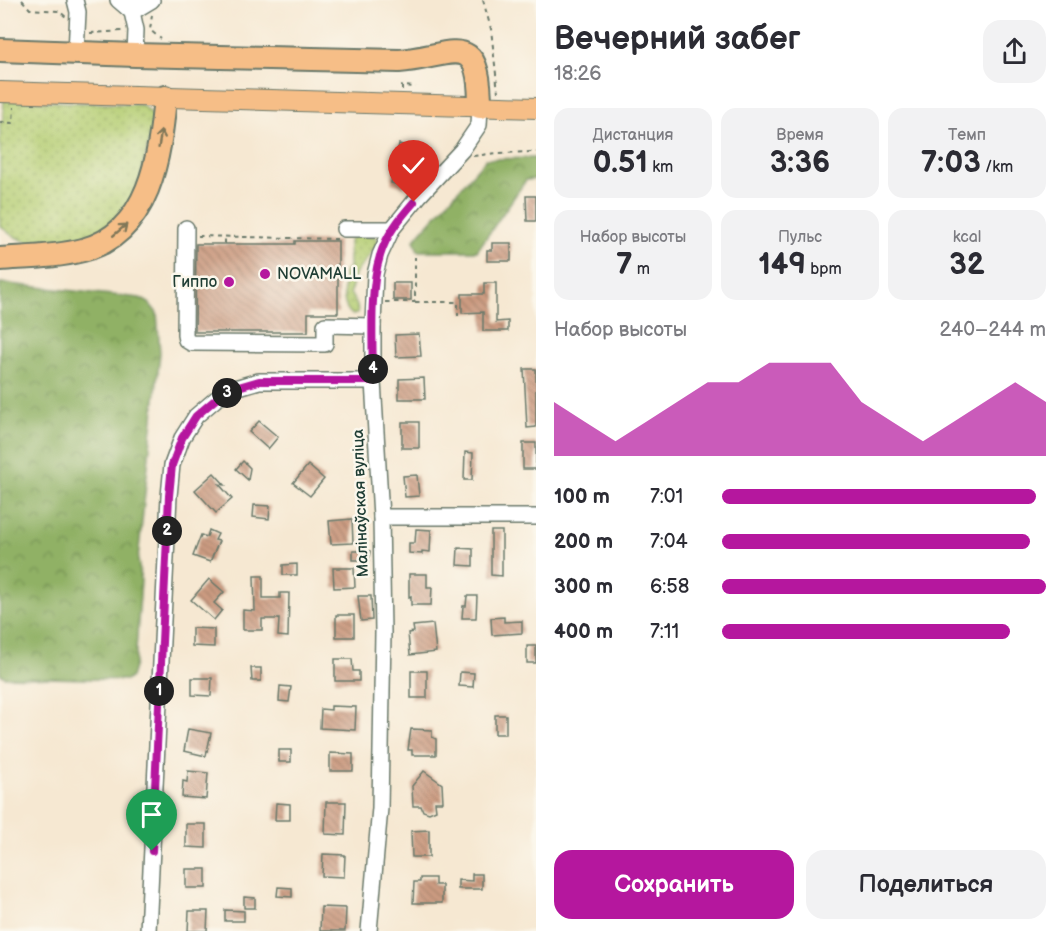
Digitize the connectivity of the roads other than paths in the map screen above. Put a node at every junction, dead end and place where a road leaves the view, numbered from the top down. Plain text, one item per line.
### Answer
1 (149, 1) edge
2 (125, 3) edge
3 (79, 4) edge
4 (80, 43) junction
5 (1, 48) edge
6 (135, 55) junction
7 (7, 92) edge
8 (165, 97) junction
9 (489, 102) junction
10 (536, 108) edge
11 (392, 229) junction
12 (190, 232) road end
13 (341, 234) road end
14 (0, 260) edge
15 (373, 326) junction
16 (373, 381) junction
17 (381, 517) junction
18 (536, 517) edge
19 (148, 931) edge
20 (369, 931) edge

1 - 2 street
2 - 6 street
3 - 4 street
4 - 5 highway
4 - 6 highway
6 - 9 highway
7 - 8 main road
8 - 9 main road
14 -> 8 highway
9 - 10 main road
9 - 11 street, Малінаўская вуліца
11 - 13 street
11 - 15 street, Малінаўская вуліца
12 - 15 street
15 - 16 street, Малінаўская вуліца
16 - 17 street, Малінаўская вуліца
16 - 19 street
17 - 18 street
17 - 20 street, Малінаўская вуліца

